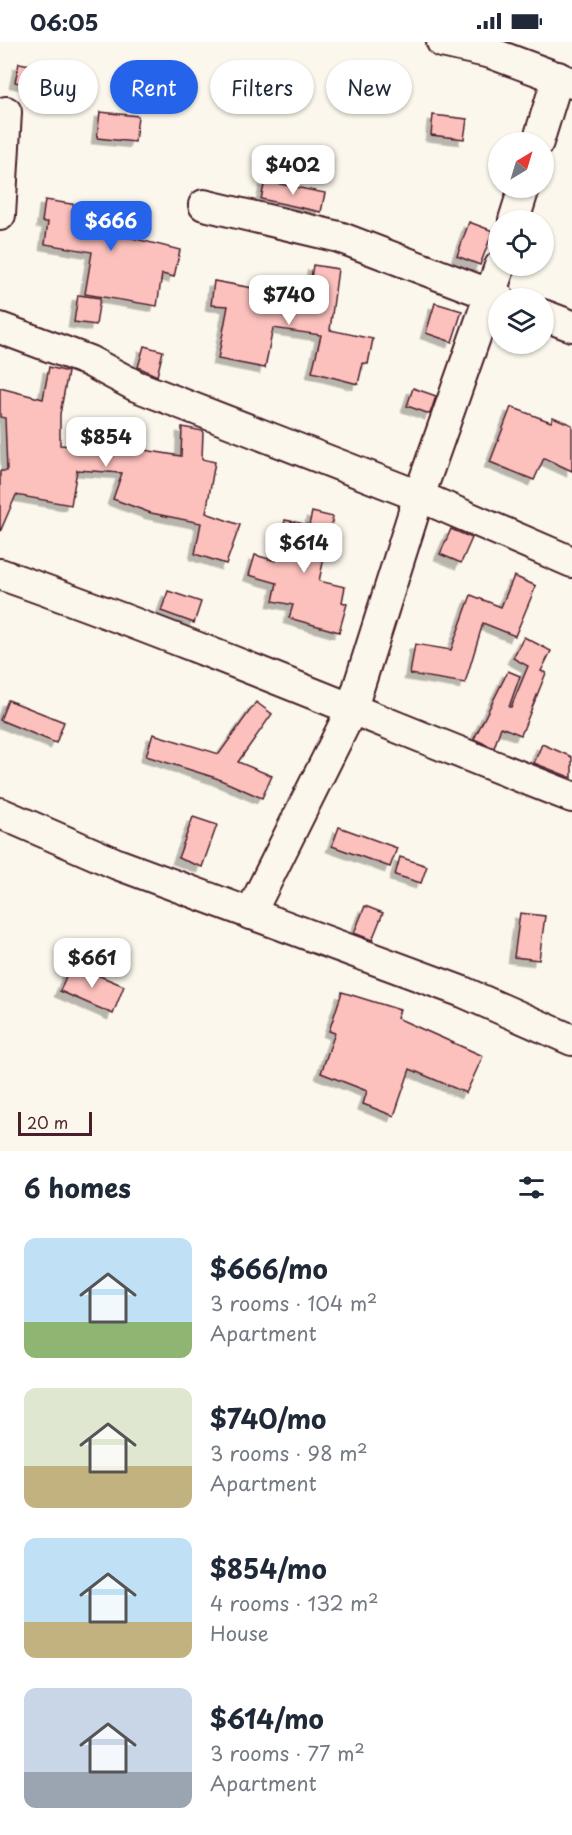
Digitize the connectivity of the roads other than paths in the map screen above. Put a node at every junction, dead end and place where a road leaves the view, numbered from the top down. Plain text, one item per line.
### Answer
1 (442, 42) edge
2 (565, 80) edge
3 (6, 112) dead end
4 (542, 132) edge
5 (204, 205) dead end
6 (0, 215) edge
7 (488, 294) edge
8 (488, 315) edge
9 (554, 319) edge
10 (572, 326) edge
11 (0, 328) edge
12 (419, 496) junction
13 (572, 562) edge
14 (0, 574) edge
15 (351, 711) junction
16 (572, 797) edge
17 (0, 813) edge
18 (250, 914) junction
19 (572, 1040) edge

1 - 2 street
2 - 4 street
3 - 6 street
5 - 7 street
8 - 12 street
9 - 10 street
11 - 12 street
12 - 13 street
12 - 15 street
14 - 15 street
15 - 16 street
15 - 18 street
17 - 18 street
18 - 19 street

